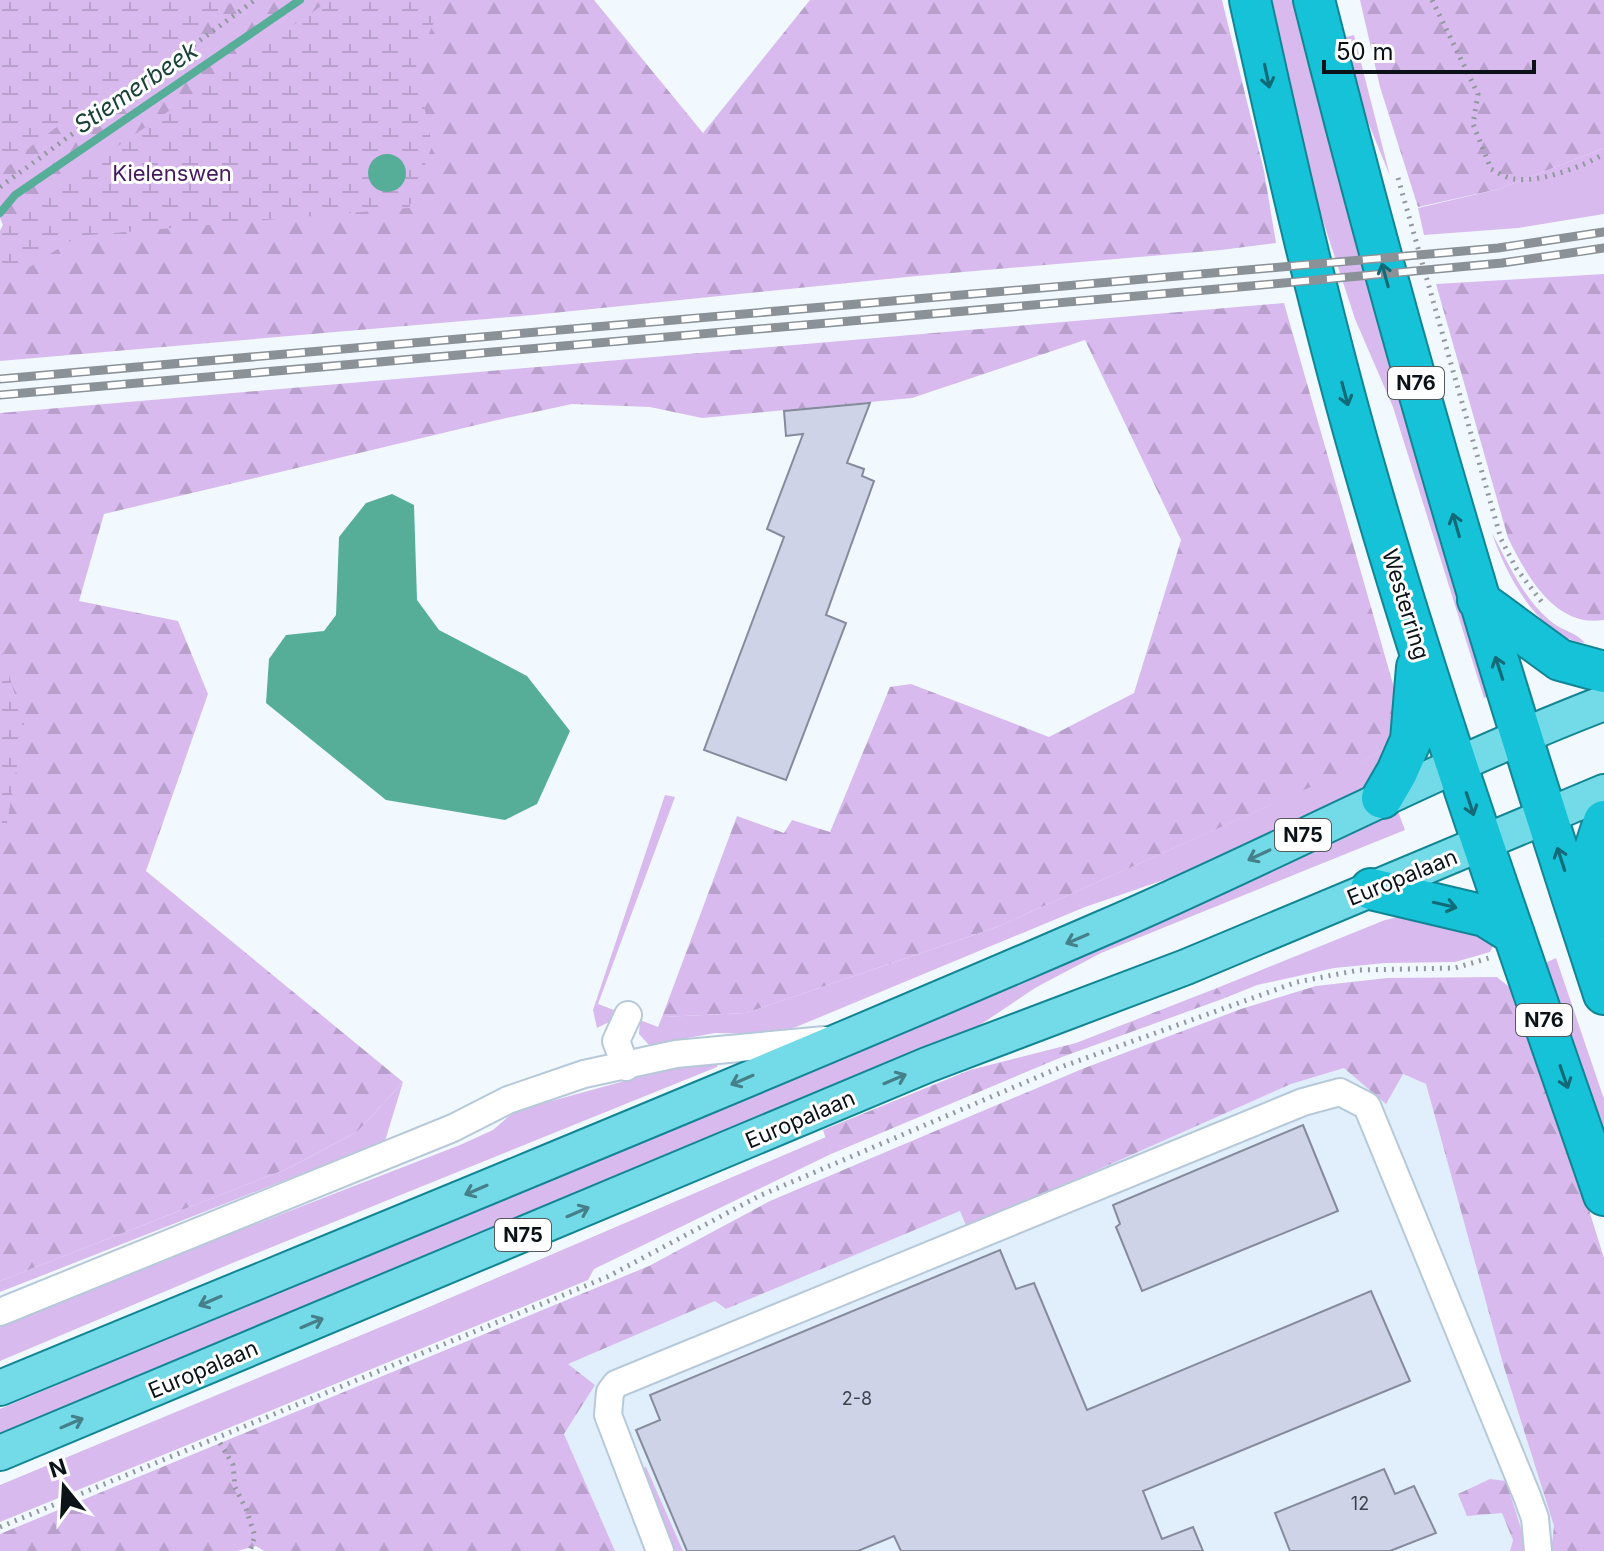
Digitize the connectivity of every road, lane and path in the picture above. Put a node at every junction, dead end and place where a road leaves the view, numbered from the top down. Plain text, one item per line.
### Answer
1 (255, 0) edge
2 (1250, 0) edge
3 (1314, 0) edge
4 (1432, 0) edge
5 (1604, 154) edge
6 (1395, 166) dead end
7 (0, 187) edge
8 (1478, 600) junction
9 (1552, 614) dead end
10 (1420, 651) junction
11 (1604, 672) edge
12 (1604, 703) edge
13 (1521, 735) junction
14 (1457, 764) junction
15 (1604, 792) edge
16 (1382, 798) junction
17 (1548, 818) junction
18 (1604, 821) edge
19 (1484, 845) junction
20 (1371, 889) junction
21 (1505, 945) junction
22 (1590, 953) junction
23 (1604, 994) edge
24 (628, 1015) dead end
25 (840, 1039) junction
26 (626, 1067) junction
27 (1604, 1195) edge
28 (0, 1312) edge
29 (0, 1388) edge
30 (220, 1443) dead end
31 (0, 1453) edge
32 (0, 1527) edge
33 (250, 1551) edge
34 (660, 1551) edge
35 (1538, 1551) edge

1 - 7 path
2 -> 10 highway, Westerring / N76
8 -> 3 highway, N76
4 - 5 path
6 - 9 path
8 - 11 highway
13 -> 8 highway, N76
10 - 14 highway, Westerring / N76
10 - 16 highway
12 - 13 main road, N75
13 - 14 main road, N75
13 - 17 highway, N76
14 - 16 main road, N75
14 -> 19 highway, Westerring / N76
15 - 17 main road, Europalaan / N75
16 -> 25 main road, N75
17 - 19 main road, Europalaan / N75
22 -> 17 highway, N76
18 - 22 highway
19 - 20 main road, Europalaan / N75
19 - 21 highway, Westerring / N76
20 -> 21 highway
31 -> 20 main road, Europalaan / N75
21 -> 27 highway, Westerring / N76
21 - 32 path
22 - 23 highway, N76
24 - 26 street
25 - 26 street
25 -> 29 main road, N75
26 - 28 street
30 - 33 path
34 - 35 street

